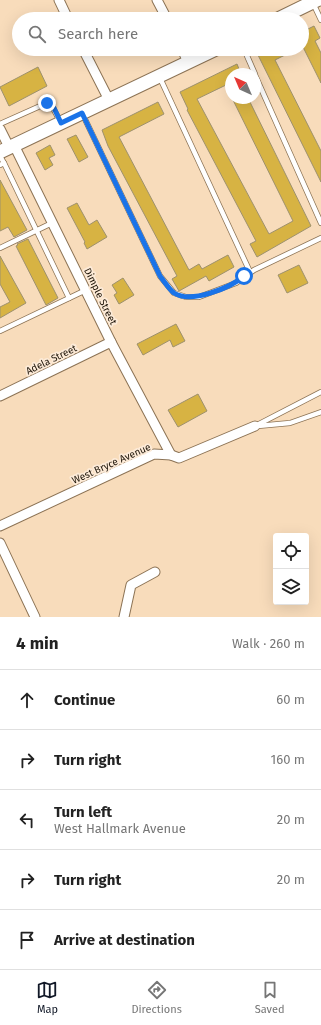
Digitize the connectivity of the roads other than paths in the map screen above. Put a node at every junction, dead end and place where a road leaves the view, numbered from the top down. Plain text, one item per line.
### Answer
1 (59, 0) edge
2 (157, 0) edge
3 (315, 1) edge
4 (65, 12) edge
5 (163, 12) edge
6 (292, 12) edge
7 (321, 19) edge
8 (87, 56) edge
9 (185, 56) edge
10 (201, 56) edge
11 (247, 56) edge
12 (188, 62) junction
13 (252, 68) edge
14 (159, 76) junction
15 (261, 88) edge
16 (109, 100) junction
17 (82, 113) junction
18 (61, 123) junction
19 (0, 124) edge
20 (0, 129) edge
21 (5, 155) edge
22 (52, 223) junction
23 (321, 223) edge
24 (38, 230) junction
25 (321, 238) edge
26 (0, 248) edge
27 (250, 272) junction
28 (86, 290) junction
29 (69, 298) junction
30 (0, 331) edge
31 (111, 342) junction
32 (321, 392) edge
33 (0, 396) edge
34 (321, 412) edge
35 (254, 426) junction
36 (171, 455) junction
37 (0, 526) edge
38 (0, 543) edge
39 (155, 572) dead end
40 (35, 617) edge
41 (124, 617) edge

1 - 4 street
2 - 5 street
3 - 6 street
3 - 7 lane
8 - 16 street
9 - 12 street
10 - 12 street
11 - 13 lane
12 - 14 street
14 - 16 street
14 - 27 lane
15 - 23 lane
16 - 17 street
17 - 18 street
17 - 27 lane
18 - 19 lane
18 - 21 street
20 - 21 street, Dimple Street
21 - 22 street, Dimple Street
21 - 24 lane
22 - 24 lane
22 - 28 street, Dimple Street
24 - 26 lane
24 - 29 lane
25 - 27 lane
28 - 29 lane
28 - 31 street, Dimple Street
29 - 30 lane
31 - 33 street, Adela Street
31 - 36 street, Dimple Street
32 - 35 lane, West Bryce Avenue
34 - 35 lane, West Bryce Avenue
35 - 36 street, West Bryce Avenue
36 - 37 street, West Bryce Avenue
38 - 40 street
39 - 41 street

